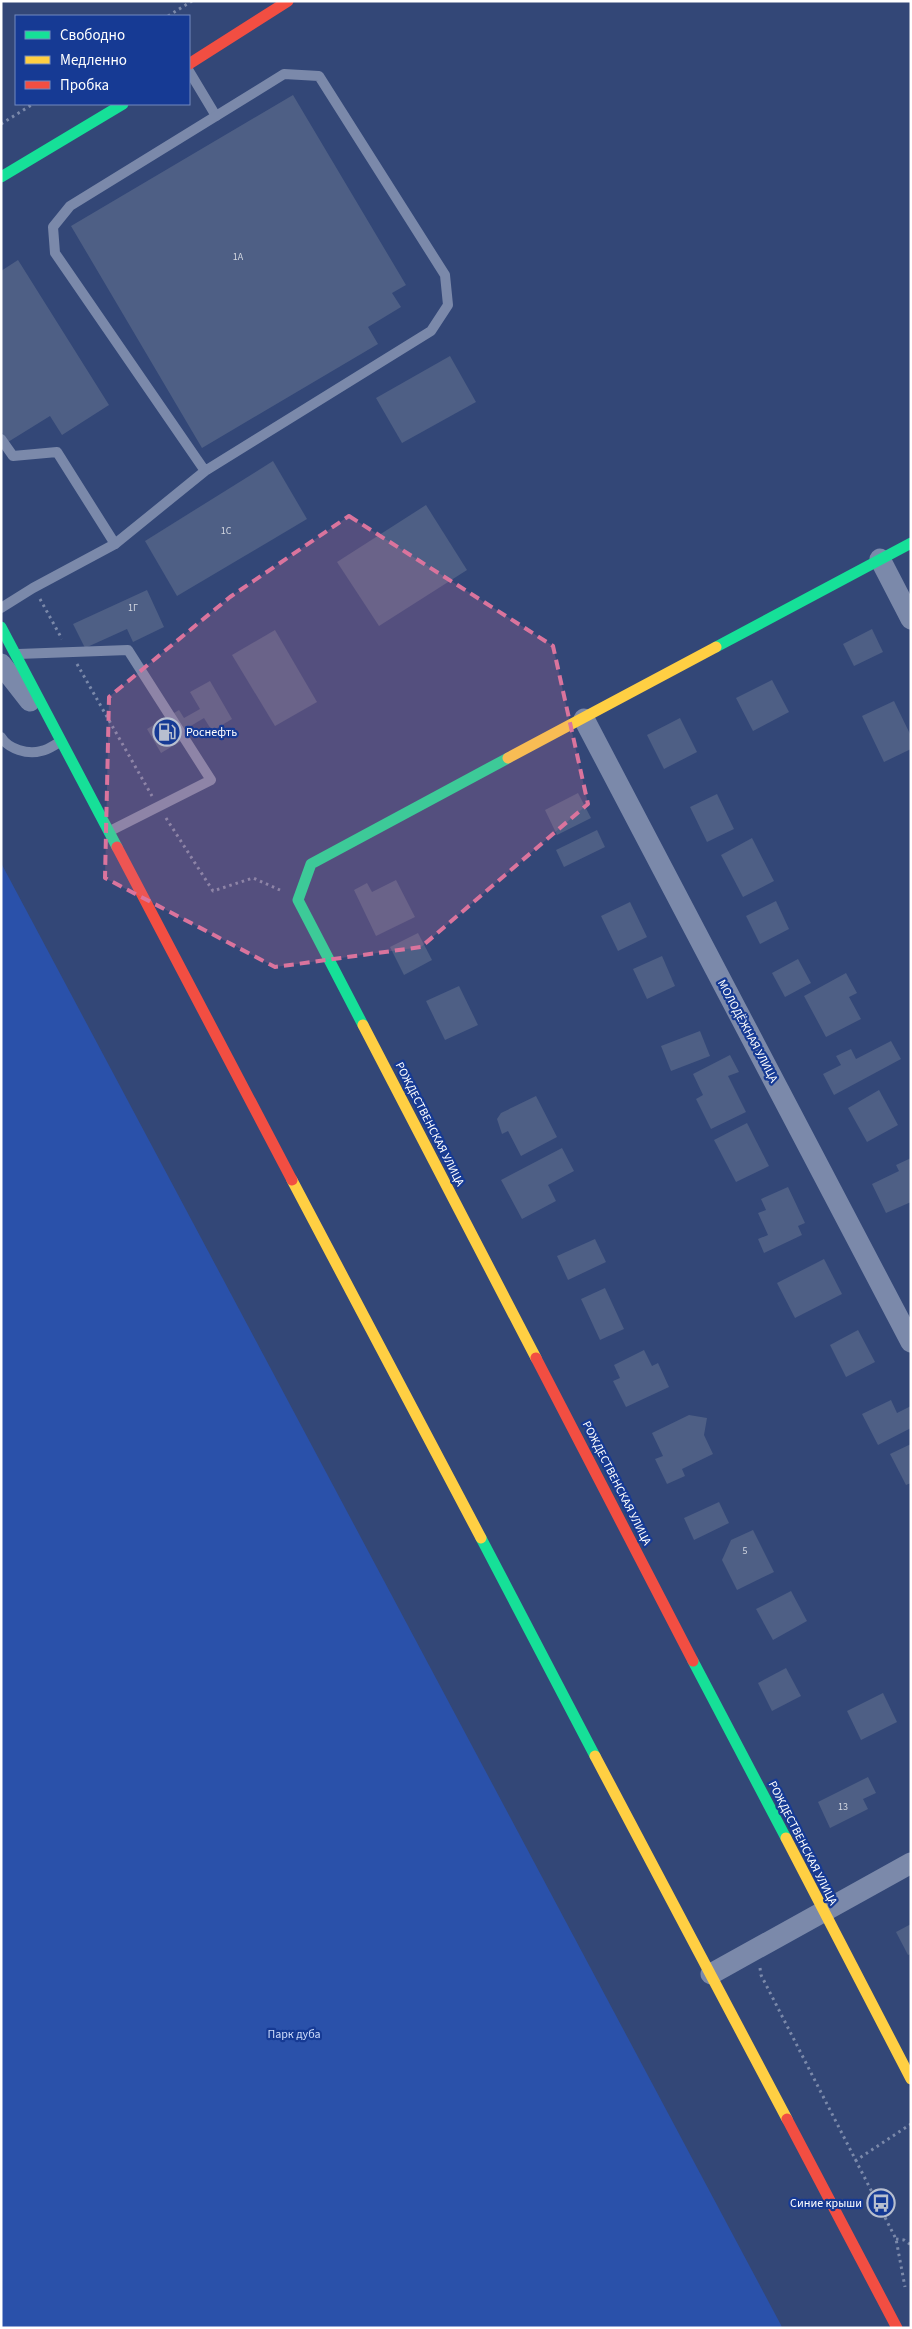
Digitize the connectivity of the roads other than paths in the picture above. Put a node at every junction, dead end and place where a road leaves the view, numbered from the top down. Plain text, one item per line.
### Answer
1 (276, 5) edge
2 (190, 63) edge
3 (190, 73) edge
4 (121, 105) edge
5 (216, 116) junction
6 (1, 177) edge
7 (1, 439) edge
8 (205, 471) junction
9 (911, 543) edge
10 (115, 544) junction
11 (880, 559) junction
12 (1, 608) edge
13 (911, 619) edge
14 (1, 627) edge
15 (8, 659) edge
16 (584, 719) junction
17 (1, 736) edge
18 (62, 742) junction
19 (109, 831) junction
20 (911, 1342) edge
21 (911, 1863) edge
22 (823, 1910) junction
23 (711, 1974) junction
24 (911, 2079) edge
25 (897, 2328) edge

1 - 2 street
3 - 5 lane
4 - 6 street
5 - 8 lane
5 - 8 lane
7 - 10 lane
8 - 10 lane
9 - 11 street
10 - 12 lane
11 - 13 street
11 - 16 street
14 - 15 street
15 - 18 street
15 - 19 lane
16 - 20 street, МОЛОДЁЖНАЯ УЛИЦА
16 - 22 street, РОЖДЕСТВЕНСКАЯ УЛИЦА
17 - 18 lane
18 - 19 street
19 - 23 street
21 - 22 street
22 - 23 street
22 - 24 street, РОЖДЕСТВЕНСКАЯ УЛИЦА
23 - 25 street

